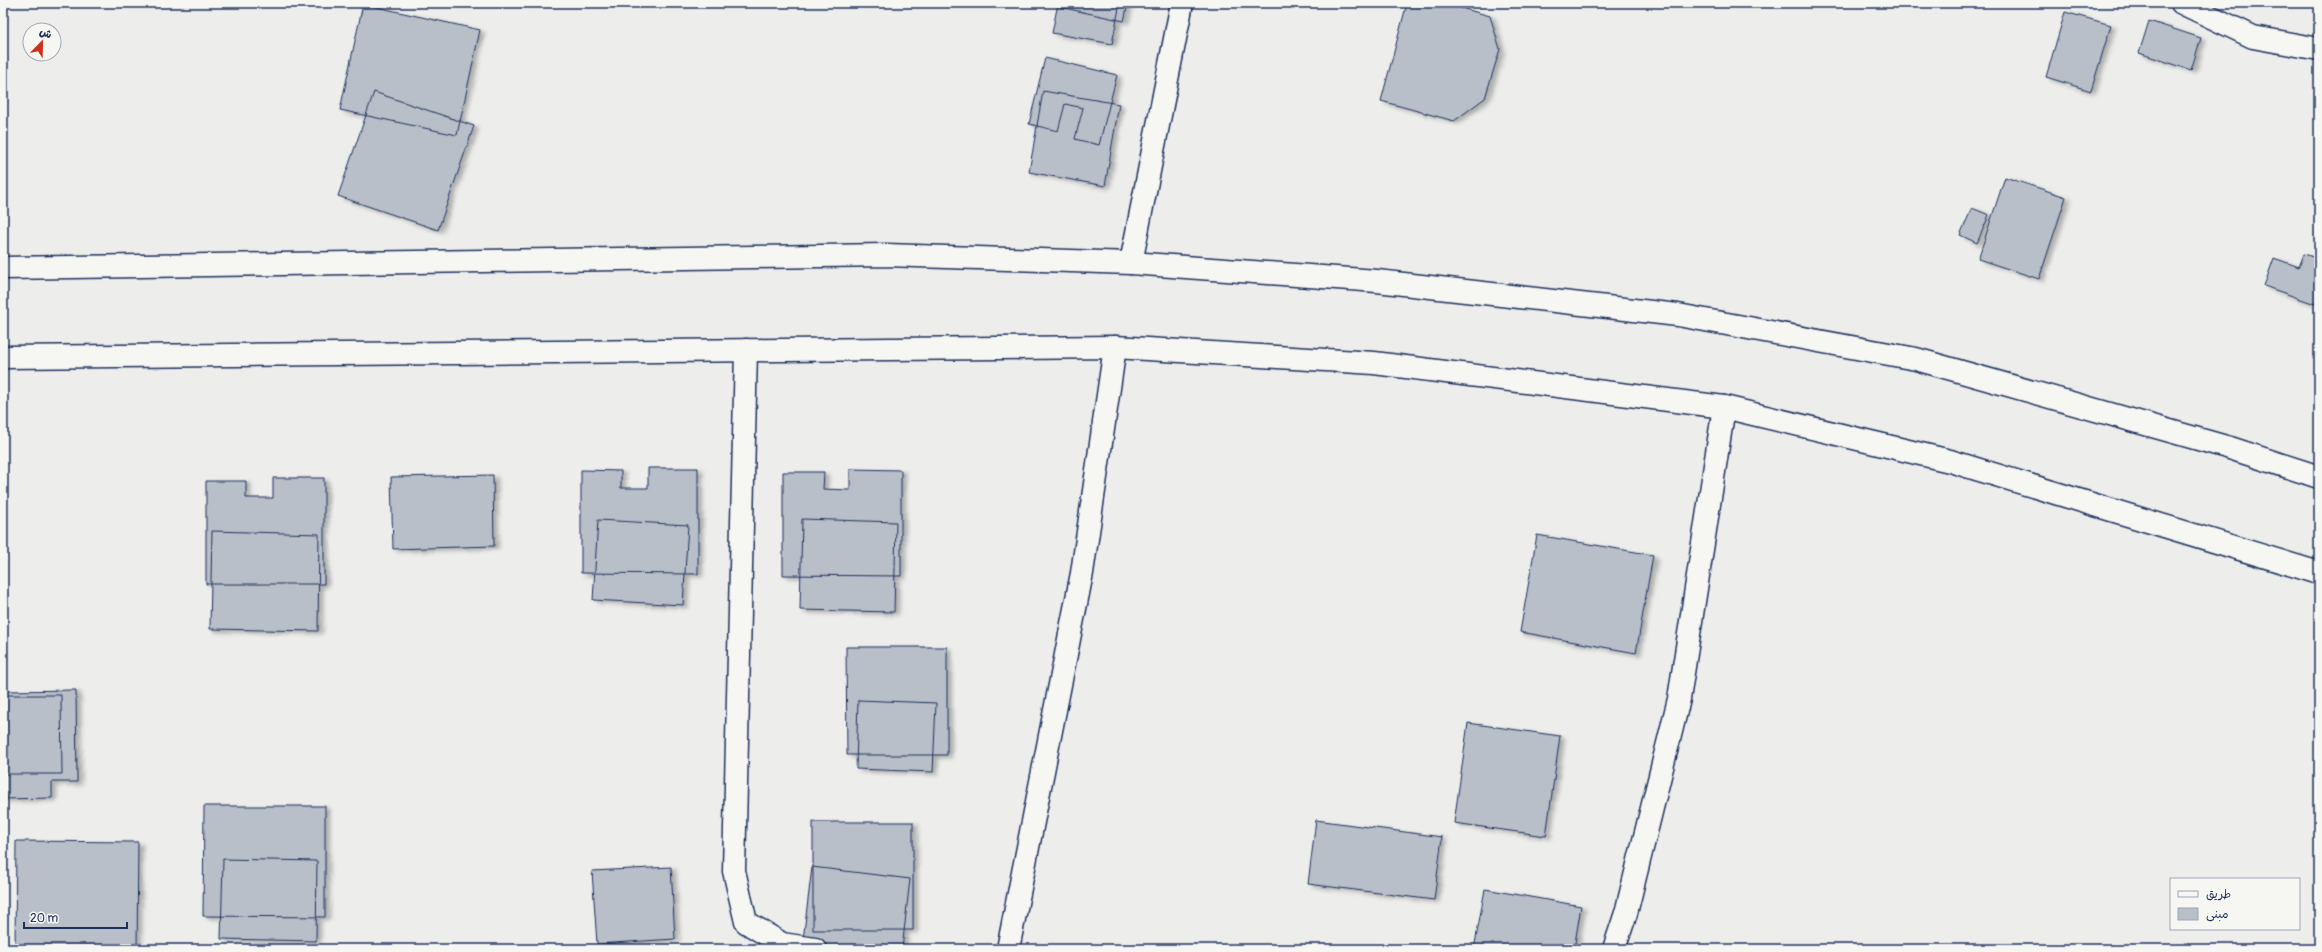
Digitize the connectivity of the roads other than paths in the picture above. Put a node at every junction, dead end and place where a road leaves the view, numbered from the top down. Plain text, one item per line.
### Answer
1 (1182, 3) edge
2 (2182, 3) edge
3 (2319, 50) edge
4 (1131, 263) junction
5 (3, 268) edge
6 (1115, 347) junction
7 (746, 350) junction
8 (3, 357) edge
9 (1724, 407) junction
10 (2319, 477) edge
11 (2319, 573) edge
12 (815, 949) edge
13 (1008, 949) edge
14 (1614, 949) edge

1 - 4 main road
2 - 3 main road
4 - 5 main road
4 - 10 main road
6 - 7 main road
6 - 9 main road
6 - 13 main road
7 - 8 main road
7 - 12 main road
9 - 11 main road
9 - 14 main road

